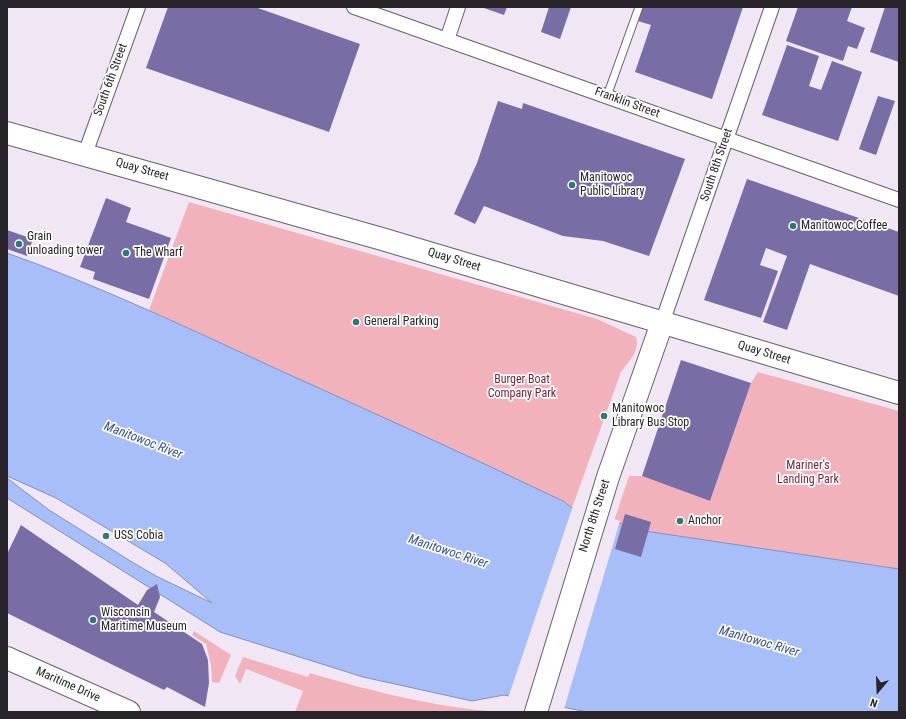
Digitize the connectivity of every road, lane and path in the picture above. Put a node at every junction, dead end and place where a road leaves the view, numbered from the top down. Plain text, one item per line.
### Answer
1 (138, 7) edge
2 (354, 7) edge
3 (458, 7) edge
4 (639, 7) edge
5 (772, 7) edge
6 (447, 40) junction
7 (607, 96) junction
8 (7, 133) edge
9 (726, 139) junction
10 (85, 154) junction
11 (899, 200) edge
12 (662, 323) junction
13 (899, 393) edge
14 (7, 658) edge
15 (129, 712) edge
16 (536, 712) edge

1 - 10 street, South 6th Street
2 - 6 street, Franklin Street
3 - 6 street
4 - 7 lane
5 - 9 street, South 8th Street
6 - 7 street, Franklin Street
7 - 9 street, Franklin Street
8 - 10 main road, Quay Street
9 - 11 street, Franklin Street
9 - 12 street, South 8th Street
10 - 12 main road, Quay Street
12 - 13 main road, Quay Street
12 - 16 main road, North 8th Street
14 - 15 main road, Maritime Drive

